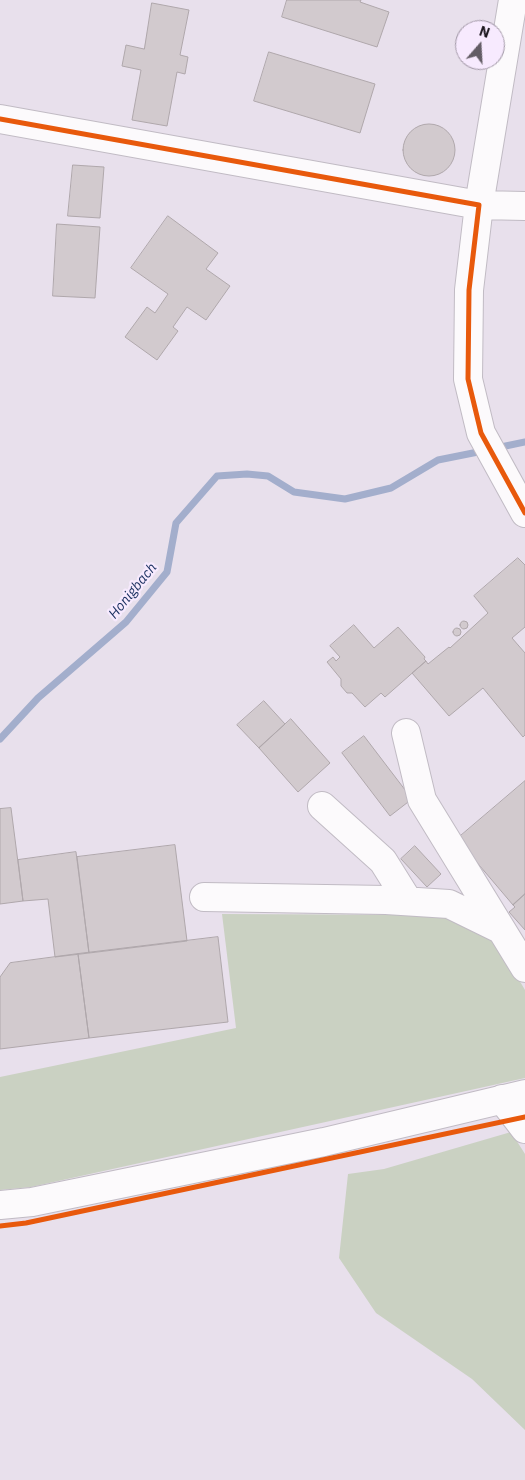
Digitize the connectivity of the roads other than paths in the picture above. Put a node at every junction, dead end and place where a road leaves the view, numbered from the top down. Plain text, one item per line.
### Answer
1 (513, 0) edge
2 (0, 119) edge
3 (479, 205) junction
4 (525, 206) edge
5 (525, 513) edge
6 (406, 733) dead end
7 (322, 806) dead end
8 (204, 897) dead end
9 (408, 901) junction
10 (500, 929) junction
11 (525, 968) edge
12 (514, 1097) edge
13 (525, 1129) edge
14 (0, 1205) edge

1 - 3 street
2 - 3 street
3 - 4 street
3 - 5 street
6 - 10 street
7 - 9 street
8 - 9 street
9 - 10 street
10 - 11 street
12 - 13 street
12 - 14 street

